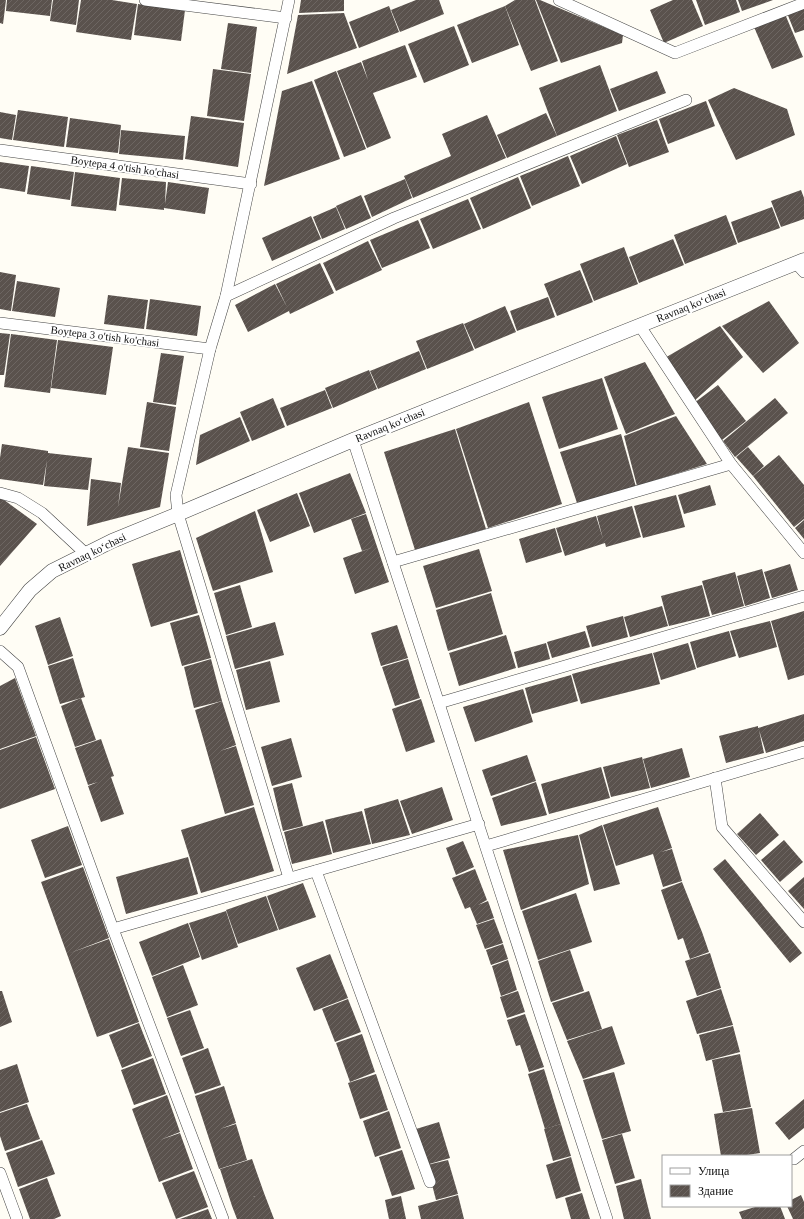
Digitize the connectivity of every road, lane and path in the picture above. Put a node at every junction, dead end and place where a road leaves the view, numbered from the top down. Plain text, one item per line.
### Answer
1 (145, 0) edge
2 (289, 0) edge
3 (559, 0) edge
4 (804, 3) edge
5 (286, 18) junction
6 (686, 100) dead end
7 (0, 150) edge
8 (250, 184) junction
9 (801, 265) edge
10 (226, 296) junction
11 (0, 322) edge
12 (640, 326) junction
13 (210, 349) junction
14 (353, 440) junction
15 (731, 464) junction
16 (0, 493) edge
17 (178, 514) junction
18 (804, 553) edge
19 (86, 554) junction
20 (393, 562) junction
21 (804, 596) edge
22 (0, 628) edge
23 (0, 651) edge
24 (439, 703) junction
25 (804, 752) edge
26 (715, 778) junction
27 (479, 824) junction
28 (486, 846) junction
29 (316, 871) junction
30 (289, 878) junction
31 (804, 922) edge
32 (113, 929) junction
33 (804, 1151) edge
34 (794, 1159) dead end
35 (0, 1173) edge
36 (430, 1182) dead end
37 (17, 1219) edge
38 (223, 1219) edge
39 (607, 1219) edge

1 - 5 street
2 - 5 street
3 - 4 street
5 - 8 street
6 - 10 street
7 - 8 street, Boytepa 4 o'tish ko'chasi
8 - 10 street
9 - 12 street, Ravnaq ko‘chasi
10 - 13 street
11 - 13 street, Boytepa 3 o'tish ko'chasi
12 - 14 street, Ravnaq ko‘chasi
12 - 15 street
13 - 17 street
14 - 17 street, Ravnaq ko‘chasi
14 - 20 street
15 - 18 street
15 - 20 street
16 - 19 street
17 - 19 street, Ravnaq ko‘chasi
17 - 30 street
19 - 22 street, Ravnaq ko‘chasi
20 - 24 street
21 - 24 street
23 - 32 street
24 - 27 street
25 - 26 street
26 - 28 street
26 - 31 street
27 - 28 street
27 - 29 street
28 - 39 street
29 - 30 street
29 - 36 street
30 - 32 street
32 - 38 street
33 - 34 street
35 - 37 street

